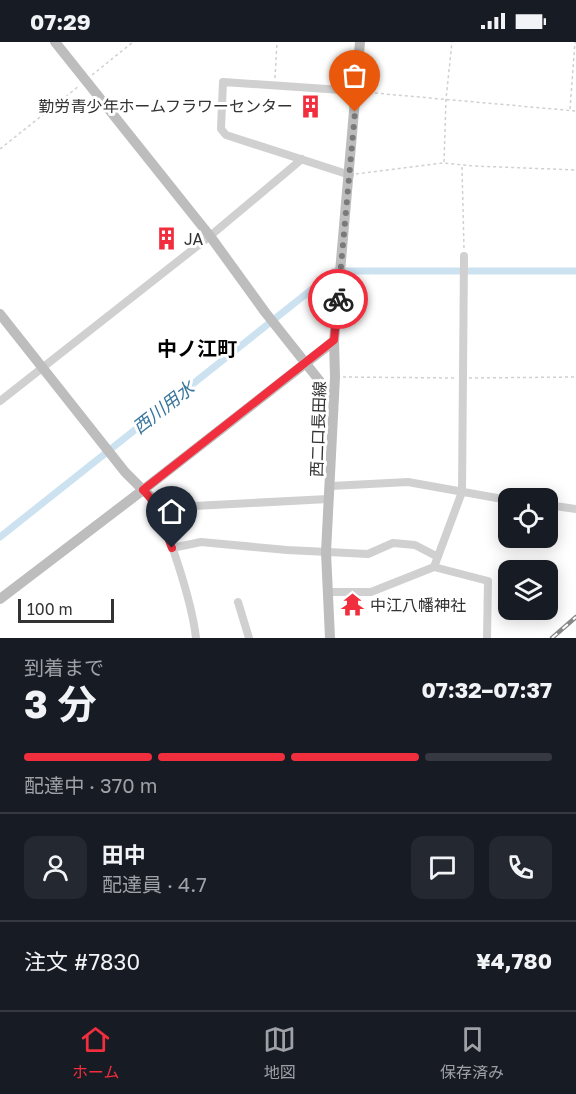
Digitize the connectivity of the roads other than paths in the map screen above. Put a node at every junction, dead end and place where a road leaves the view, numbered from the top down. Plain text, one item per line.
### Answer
1 (55, 42) edge
2 (360, 42) edge
3 (356, 91) junction
4 (302, 159) junction
5 (350, 175) junction
6 (210, 236) junction
7 (464, 256) road end
8 (0, 314) edge
9 (334, 340) junction
10 (306, 363) junction
11 (42, 367) junction
12 (334, 399) junction
13 (0, 401) edge
14 (331, 486) junction
15 (462, 492) junction
16 (146, 493) junction
17 (498, 498) edge
18 (328, 499) junction
19 (558, 506) edge
20 (156, 508) junction
21 (576, 509) edge
22 (172, 548) junction
23 (326, 552) junction
24 (438, 557) junction
25 (434, 567) junction
26 (328, 592) junction
27 (0, 599) edge
28 (238, 602) dead end
29 (196, 638) edge
30 (249, 638) edge
31 (330, 638) edge
32 (488, 638) edge

1 - 6 street
2 - 3 street, 西二口長田線
3 - 4 street
3 - 5 street, 西二口長田線
4 - 5 street
4 - 6 street
5 - 9 street, 西二口長田線
6 - 10 street
6 - 11 street
7 - 15 street
8 - 11 street
9 - 10 street
9 - 12 street, 西二口長田線
10 - 12 street
10 - 16 street
11 - 13 street
11 - 16 street
12 - 14 street, 西二口長田線
14 - 15 street
14 - 18 street, 西二口長田線
15 - 17 street
15 - 24 street
16 - 20 street
16 - 27 street
18 - 20 street
18 - 23 street, 西二口長田線
19 - 21 street
20 - 22 street
22 - 23 street
22 - 29 street
23 - 24 street
23 - 26 street, 西二口長田線
24 - 25 street
25 - 26 street
25 - 32 street
26 - 31 street, 西二口長田線
28 - 30 street

